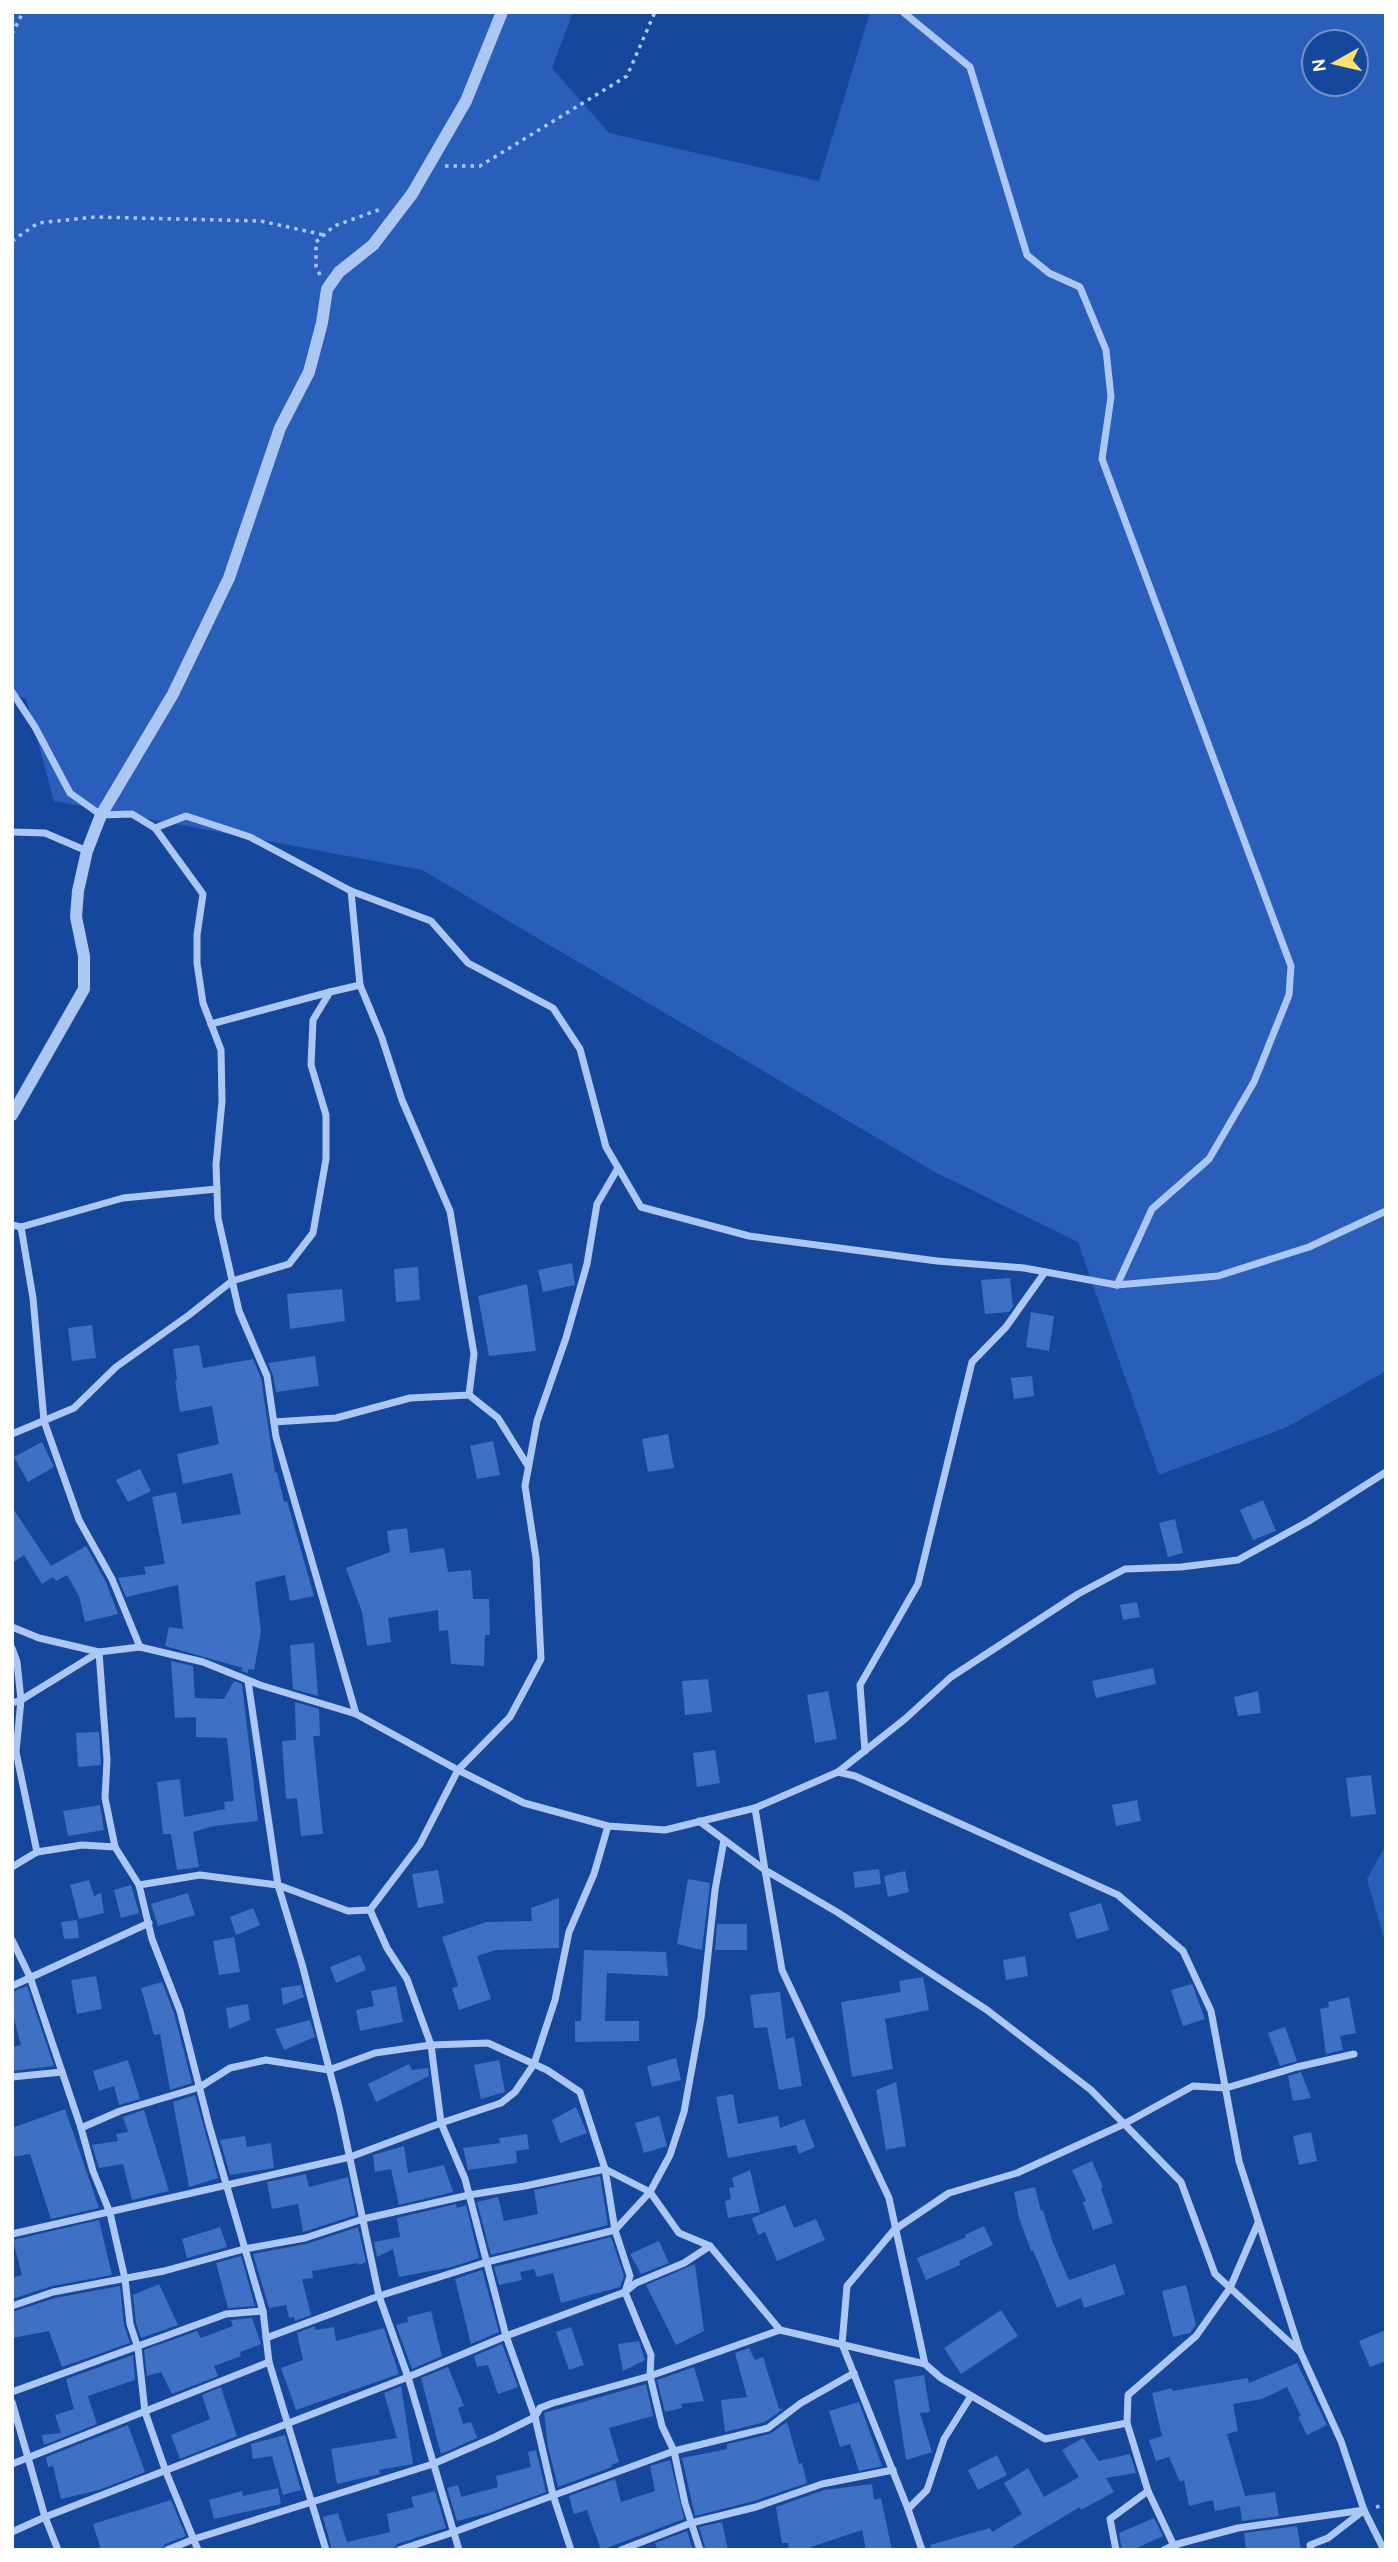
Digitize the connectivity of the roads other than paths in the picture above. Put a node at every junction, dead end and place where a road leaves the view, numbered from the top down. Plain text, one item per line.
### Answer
1 (502, 12) edge
2 (903, 12) edge
3 (12, 692) edge
4 (101, 815) junction
5 (155, 828) junction
6 (12, 832) edge
7 (87, 851) junction
8 (351, 891) junction
9 (360, 985) junction
10 (330, 992) junction
11 (211, 1024) junction
12 (12, 1115) edge
13 (618, 1168) junction
14 (217, 1189) junction
15 (1386, 1211) edge
16 (17, 1226) edge
17 (1045, 1272) junction
18 (232, 1281) junction
19 (1117, 1285) junction
20 (470, 1395) junction
21 (44, 1421) junction
22 (274, 1422) junction
23 (12, 1434) edge
24 (528, 1467) junction
25 (1386, 1472) edge
26 (12, 1627) edge
27 (140, 1647) junction
28 (12, 1648) edge
29 (99, 1652) junction
30 (248, 1681) junction
31 (21, 1700) junction
32 (12, 1703) edge
33 (356, 1714) junction
34 (865, 1751) junction
35 (458, 1770) junction
36 (838, 1772) junction
37 (755, 1808) junction
38 (699, 1821) junction
39 (608, 1826) junction
40 (724, 1840) junction
41 (116, 1847) junction
42 (37, 1852) junction
43 (12, 1867) edge
44 (765, 1870) junction
45 (139, 1885) junction
46 (278, 1885) junction
47 (370, 1910) junction
48 (149, 1923) junction
49 (12, 1940) edge
50 (30, 1977) junction
51 (12, 1986) edge
52 (431, 2045) junction
53 (1354, 2054) dead end
54 (534, 2064) junction
55 (329, 2070) junction
56 (62, 2072) junction
57 (12, 2077) edge
58 (200, 2087) junction
59 (1226, 2088) junction
60 (441, 2123) junction
61 (1125, 2124) junction
62 (82, 2128) junction
63 (350, 2157) junction
64 (605, 2169) junction
65 (227, 2185) junction
66 (650, 2192) junction
67 (469, 2195) junction
68 (110, 2213) junction
69 (363, 2219) junction
70 (1258, 2222) junction
71 (615, 2230) junction
72 (894, 2230) junction
73 (12, 2234) edge
74 (710, 2246) junction
75 (244, 2249) junction
76 (487, 2262) junction
77 (125, 2279) junction
78 (1230, 2288) junction
79 (625, 2292) junction
80 (379, 2296) junction
81 (12, 2306) edge
82 (263, 2311) junction
83 (780, 2330) junction
84 (506, 2336) junction
85 (266, 2338) junction
86 (842, 2344) junction
87 (138, 2348) junction
88 (1300, 2351) junction
89 (269, 2362) junction
90 (925, 2364) junction
91 (854, 2373) junction
92 (650, 2376) junction
93 (408, 2377) junction
94 (12, 2392) edge
95 (971, 2396) junction
96 (12, 2402) edge
97 (145, 2412) junction
98 (535, 2417) junction
99 (1127, 2423) junction
100 (287, 2424) junction
101 (674, 2451) junction
102 (29, 2458) junction
103 (12, 2464) edge
104 (433, 2464) junction
105 (893, 2470) junction
106 (166, 2472) junction
107 (1148, 2490) junction
108 (553, 2495) junction
109 (311, 2504) junction
110 (908, 2508) junction
111 (1364, 2510) junction
112 (46, 2517) junction
113 (691, 2523) junction
114 (12, 2532) edge
115 (454, 2532) junction
116 (194, 2539) junction
117 (1175, 2547) edge
118 (58, 2550) edge
119 (167, 2550) edge
120 (198, 2550) edge
121 (327, 2550) edge
122 (399, 2550) edge
123 (459, 2550) edge
124 (571, 2550) edge
125 (621, 2550) edge
126 (700, 2550) edge
127 (922, 2550) edge
128 (1116, 2550) edge
129 (1164, 2550) edge
130 (1311, 2550) edge
131 (1384, 2550) edge

1 - 4 street
2 - 19 street
3 - 4 street
4 - 5 street
4 - 7 street
5 - 8 street
5 - 11 street
6 - 7 street
7 - 12 street
8 - 9 street
8 - 13 street
9 - 10 street
9 - 20 street
10 - 11 street
10 - 18 street
11 - 14 street
13 - 17 street
13 - 24 street
14 - 16 street
14 - 18 street
15 - 19 street
16 - 21 street
17 - 19 street
17 - 34 street
18 - 21 street
18 - 22 street
20 - 22 street
20 - 24 street
21 - 23 street
21 - 27 street
22 - 33 street
24 - 35 street
25 - 34 street
26 - 29 street
27 - 29 street
27 - 30 street
28 - 31 street
29 - 31 street
29 - 41 street
30 - 33 street
30 - 46 street
31 - 32 street
31 - 42 street
33 - 35 street
34 - 36 street
35 - 39 street
35 - 47 street
36 - 37 street
36 - 59 street
37 - 38 street
37 - 44 street
38 - 39 street
38 - 40 street
39 - 54 street
40 - 44 street
40 - 66 street
41 - 42 street
41 - 45 street
42 - 43 street
44 - 61 street
44 - 72 street
45 - 46 street
45 - 48 street
46 - 47 street
46 - 55 street
47 - 52 street
48 - 50 street
48 - 58 street
49 - 50 street
50 - 51 street
50 - 56 street
52 - 54 street
52 - 55 street
52 - 60 street
53 - 59 street
54 - 60 street
54 - 64 street
55 - 58 street
55 - 63 street
56 - 57 street
56 - 62 street
58 - 62 street
58 - 65 street
59 - 61 street
59 - 70 street
60 - 63 street
60 - 67 street
61 - 72 street
61 - 78 street
62 - 68 street
63 - 65 street
63 - 69 street
64 - 66 street
64 - 67 street
64 - 71 street
65 - 68 street
65 - 75 street
66 - 71 street
66 - 74 street
67 - 69 street
67 - 76 street
68 - 73 street
68 - 77 street
69 - 75 street
69 - 80 street
70 - 78 street
70 - 88 street
71 - 76 street
71 - 79 street
72 - 86 street
72 - 90 street
74 - 79 street
74 - 83 street
75 - 77 street
75 - 82 street
76 - 80 street
76 - 84 street
77 - 81 street
77 - 87 street
78 - 88 street
78 - 99 street
79 - 84 street
79 - 92 street
80 - 85 street
80 - 93 street
82 - 85 street
82 - 87 street
83 - 86 street
83 - 92 street
84 - 93 street
84 - 98 street
85 - 89 street
86 - 90 street
86 - 91 street
87 - 94 street
87 - 97 street
88 - 111 street
89 - 97 street
89 - 100 street
90 - 95 street
91 - 101 street
91 - 105 street
92 - 98 street
92 - 101 street
93 - 100 street
93 - 104 street
95 - 99 street
95 - 110 street
96 - 102 street
97 - 102 street
97 - 106 street
98 - 104 street
98 - 108 street
99 - 107 street
100 - 106 street
100 - 109 street
101 - 108 street
101 - 113 street
102 - 103 street
102 - 112 street
104 - 109 street
104 - 115 street
105 - 110 street
105 - 113 street
106 - 112 street
106 - 116 street
107 - 117 street
107 - 128 street
108 - 115 street
108 - 124 street
109 - 116 street
109 - 121 street
110 - 127 street
111 - 117 street
111 - 130 street
111 - 131 street
112 - 114 street
112 - 118 street
113 - 125 street
113 - 126 street
115 - 122 street
115 - 123 street
116 - 119 street
116 - 120 street
117 - 129 street

